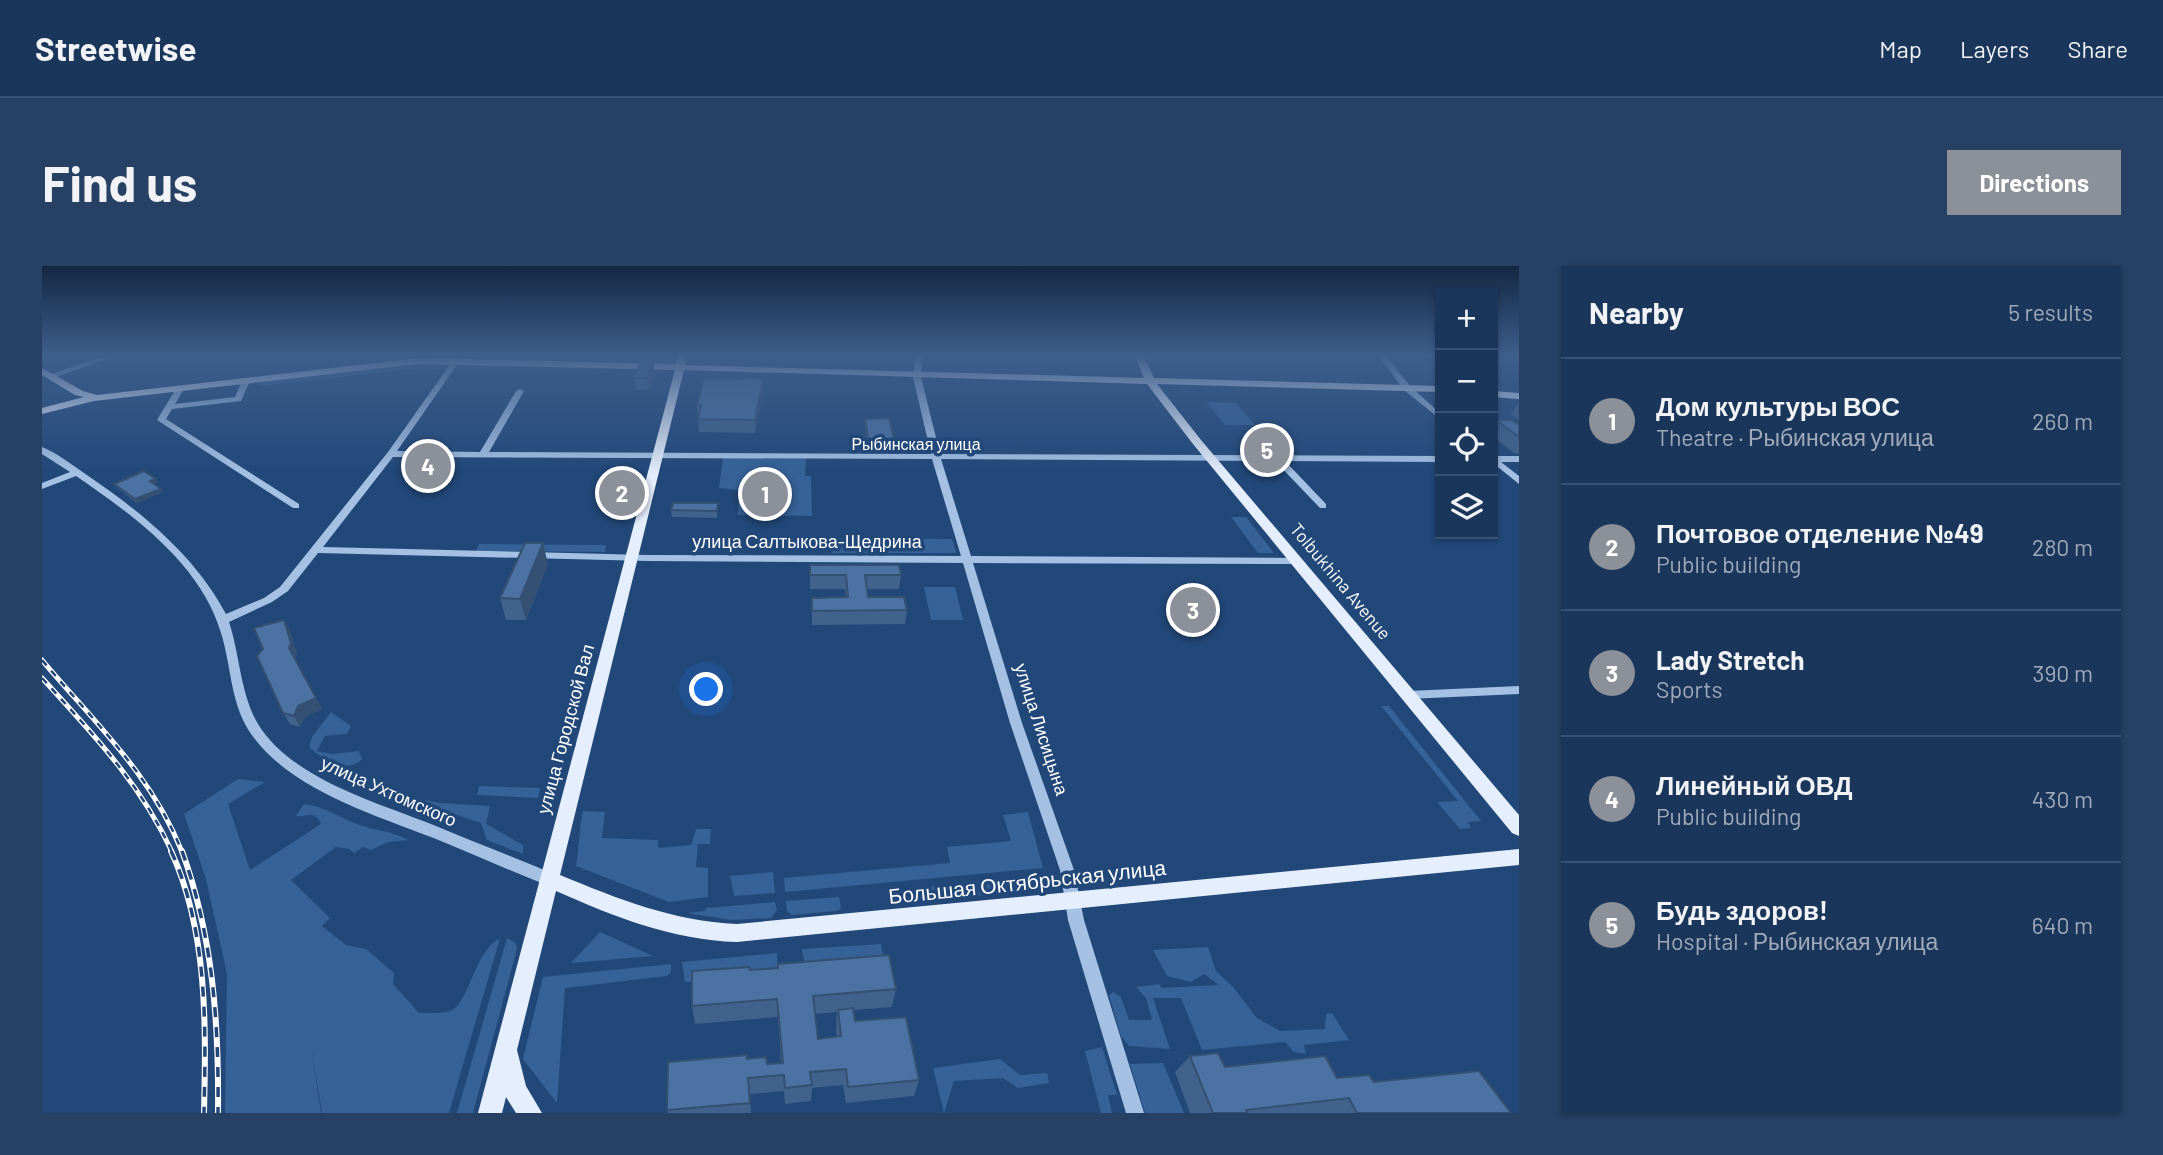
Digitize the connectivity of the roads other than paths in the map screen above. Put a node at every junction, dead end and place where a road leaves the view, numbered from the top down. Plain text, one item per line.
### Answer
1 (71, 396) edge
2 (93, 396) edge
3 (118, 396) edge
4 (176, 396) edge
5 (240, 396) edge
6 (431, 396) edge
7 (517, 396) edge
8 (674, 396) edge
9 (921, 396) edge
10 (1161, 396) edge
11 (1416, 396) edge
12 (104, 397) junction
13 (56, 406) junction
14 (169, 407) junction
15 (42, 411) edge
16 (1436, 413) edge
17 (42, 450) edge
18 (391, 454) junction
19 (483, 454) junction
20 (659, 455) junction
21 (936, 457) junction
22 (1210, 458) junction
23 (1277, 458) junction
24 (1435, 459) edge
25 (1498, 459) edge
26 (1519, 459) edge
27 (1498, 463) edge
28 (77, 472) junction
29 (1519, 481) edge
30 (42, 486) edge
31 (296, 506) dead end
32 (1324, 506) dead end
33 (318, 550) junction
34 (633, 556) junction
35 (967, 559) junction
36 (1296, 561) junction
37 (223, 620) junction
38 (1519, 691) edge
39 (1408, 695) junction
40 (1519, 828) edge
41 (1519, 857) edge
42 (549, 879) junction
43 (1073, 901) junction
44 (510, 1037) junction
45 (490, 1113) edge
46 (530, 1113) edge
47 (1135, 1113) edge

1 - 13 main road
2 - 12 main road
3 - 12 main road
4 - 14 street
5 - 14 street
6 - 18 street
7 - 19 street
8 - 20 main road, улица Городской Вал
9 - 21 street, улица Лисицына
10 - 22 main road, Tolbukhina Avenue
11 - 16 street
12 - 13 main road
13 - 15 main road
14 - 31 street
17 - 28 street, улица Ухтомского
18 - 19 street, Рыбинская улица
18 - 33 street
19 - 20 street, Рыбинская улица
20 - 21 street, Рыбинская улица
20 - 34 main road, улица Городской Вал
21 - 22 street, Рыбинская улица
21 - 35 street, улица Лисицына
22 - 23 street, Рыбинская улица
22 - 36 main road, Tolbukhina Avenue
23 - 24 street, Рыбинская улица
23 - 32 street
25 - 26 street
27 - 29 street
28 - 30 street
28 - 37 street, улица Ухтомского
33 - 34 street, улица Салтыкова-Щедрина
33 - 37 street
34 - 35 street, улица Салтыкова-Щедрина
34 - 42 main road, улица Городской Вал
35 - 36 street, улица Салтыкова-Щедрина
35 - 43 street, улица Лисицына
36 - 39 main road, Tolbukhina Avenue
37 - 42 street, улица Ухтомского
38 - 39 street
39 - 40 main road, Tolbukhina Avenue
41 - 43 main road, Большая Октябрьская улица
42 - 43 main road, Большая Октябрьская улица
42 - 44 main road, улица Городской Вал
43 - 47 street, улица Лисицына
44 - 45 main road, улица Городской Вал
44 - 46 main road

